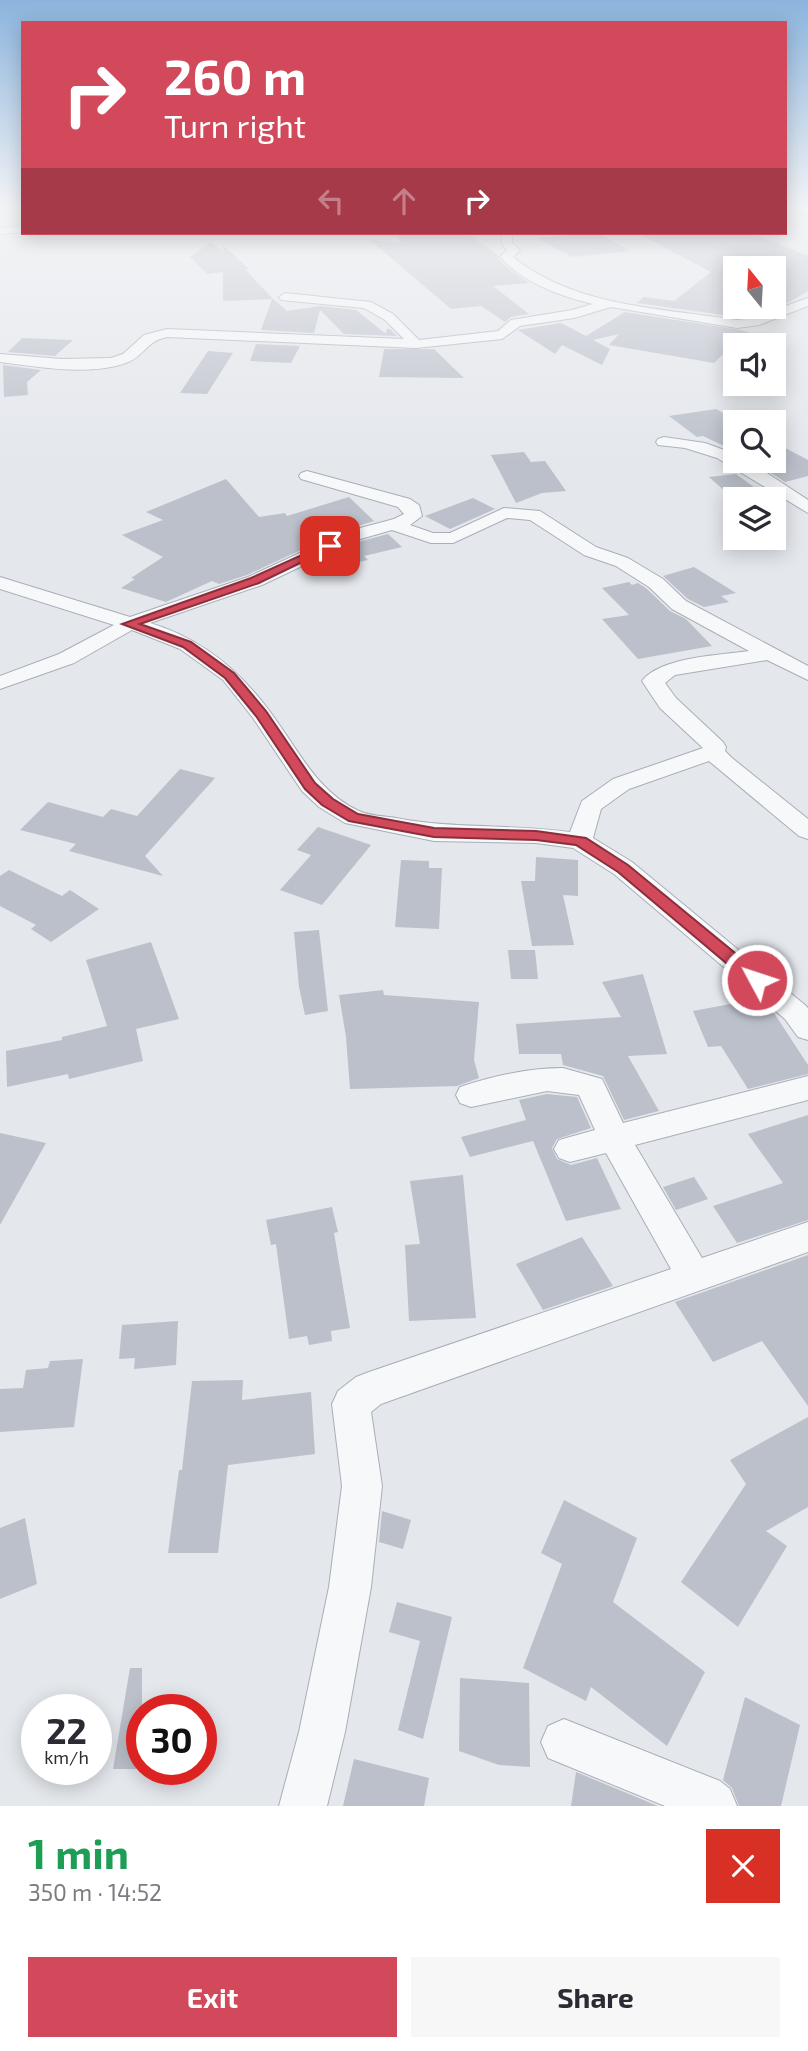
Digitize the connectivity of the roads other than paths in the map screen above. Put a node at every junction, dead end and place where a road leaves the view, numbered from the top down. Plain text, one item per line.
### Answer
1 (561, 293) edge
2 (285, 297) dead end
3 (808, 302) edge
4 (610, 303) junction
5 (416, 344) junction
6 (0, 358) edge
7 (664, 442) dead end
8 (307, 476) dead end
9 (808, 508) edge
10 (394, 525) junction
11 (0, 583) edge
12 (128, 624) junction
13 (773, 653) junction
14 (808, 674) edge
15 (0, 683) edge
16 (713, 752) junction
17 (808, 831) edge
18 (580, 841) junction
19 (808, 1029) edge
20 (808, 1088) edge
21 (471, 1095) dead end
22 (612, 1137) junction
23 (570, 1149) dead end
24 (808, 1237) edge
25 (695, 1277) junction
26 (564, 1742) dead end
27 (303, 1806) edge
28 (713, 1806) edge

1 - 4 street
2 - 5 street
3 - 4 street
4 - 5 street
5 - 6 street
7 - 9 street
8 - 10 street
10 - 12 street
10 - 13 street
11 - 12 street
12 - 15 street
12 - 18 street
13 - 14 street
13 - 16 street
16 - 17 street
16 - 18 street
18 - 19 street
20 - 22 street
21 - 22 street
22 - 23 street
22 - 25 street
24 - 25 street
25 - 27 street
26 - 28 street

